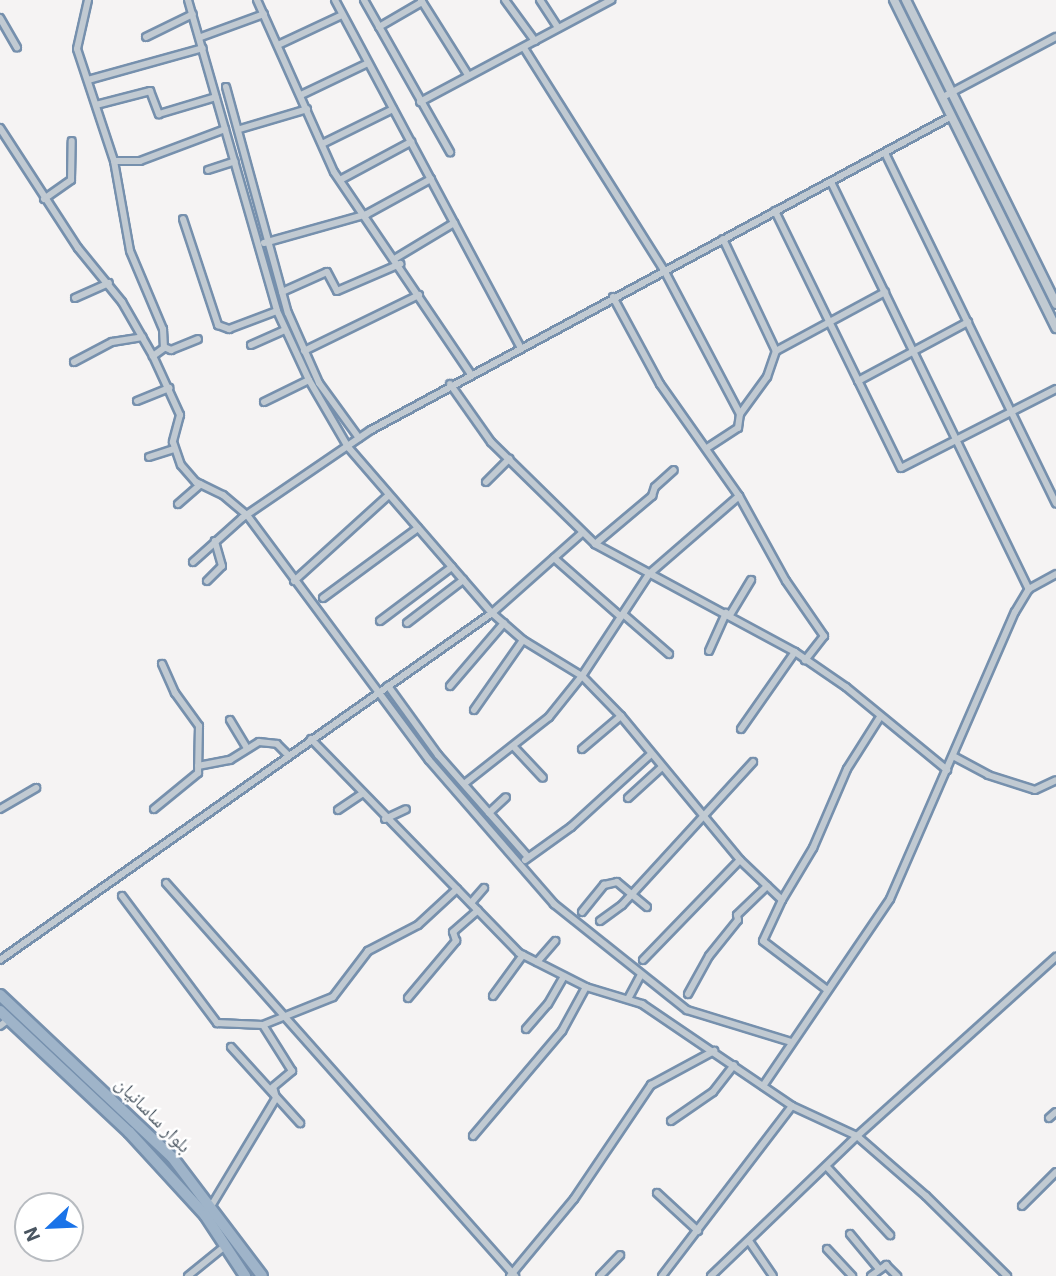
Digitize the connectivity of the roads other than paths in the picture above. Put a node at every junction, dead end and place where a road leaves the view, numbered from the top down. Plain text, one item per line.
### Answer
1 (88, 0) edge
2 (188, 0) edge
3 (257, 0) edge
4 (334, 0) edge
5 (364, 0) edge
6 (505, 0) edge
7 (540, 0) edge
8 (611, 0) edge
9 (894, 0) edge
10 (906, 0) edge
11 (422, 1) edge
12 (193, 14) junction
13 (264, 14) junction
14 (342, 15) junction
15 (0, 18) edge
16 (379, 27) junction
17 (558, 28) junction
18 (146, 37) dead end
19 (201, 37) junction
20 (1056, 37) edge
21 (535, 41) junction
22 (278, 45) junction
23 (17, 47) dead end
24 (203, 48) junction
25 (524, 48) junction
26 (368, 63) junction
27 (468, 75) junction
28 (88, 80) junction
29 (226, 87) dead end
30 (951, 92) junction
31 (301, 95) junction
32 (216, 97) junction
33 (943, 97) junction
34 (420, 102) junction
35 (96, 105) junction
36 (307, 109) junction
37 (393, 109) junction
38 (952, 116) junction
39 (0, 128) edge
40 (225, 129) junction
41 (240, 129) junction
42 (72, 141) dead end
43 (411, 142) junction
44 (321, 144) junction
45 (450, 152) dead end
46 (885, 153) junction
47 (114, 160) junction
48 (235, 161) junction
49 (208, 170) dead end
50 (431, 179) junction
51 (340, 180) junction
52 (831, 182) junction
53 (44, 199) junction
54 (775, 211) junction
55 (367, 214) junction
56 (183, 219) dead end
57 (454, 223) junction
58 (723, 239) junction
59 (268, 242) junction
60 (258, 245) junction
61 (398, 261) junction
62 (664, 270) junction
63 (109, 283) junction
64 (282, 292) junction
65 (885, 292) junction
66 (419, 295) junction
67 (75, 298) dead end
68 (613, 298) junction
69 (1056, 304) edge
70 (288, 313) junction
71 (278, 314) junction
72 (829, 320) junction
73 (968, 322) junction
74 (1056, 328) edge
75 (285, 330) junction
76 (143, 337) junction
77 (198, 339) dead end
78 (251, 345) dead end
79 (164, 347) junction
80 (520, 347) junction
81 (304, 351) junction
82 (776, 351) junction
83 (913, 351) junction
84 (153, 356) junction
85 (74, 362) dead end
86 (470, 373) junction
87 (309, 380) junction
88 (858, 381) junction
89 (450, 384) junction
90 (169, 388) junction
91 (1056, 389) edge
92 (137, 401) dead end
93 (264, 402) dead end
94 (1012, 413) junction
95 (740, 414) junction
96 (359, 438) junction
97 (957, 442) junction
98 (348, 447) junction
99 (707, 448) junction
100 (173, 449) junction
101 (149, 457) dead end
102 (509, 459) junction
103 (674, 470) dead end
104 (486, 482) dead end
105 (201, 484) junction
106 (389, 495) junction
107 (739, 496) junction
108 (178, 504) dead end
109 (1056, 504) edge
110 (247, 515) junction
111 (418, 528) junction
112 (582, 533) junction
113 (215, 541) junction
114 (595, 544) junction
115 (554, 558) junction
116 (193, 562) dead end
117 (452, 566) junction
118 (649, 574) junction
119 (1056, 574) edge
120 (463, 580) junction
121 (751, 580) dead end
122 (207, 581) dead end
123 (294, 581) junction
124 (1029, 589) junction
125 (323, 598) dead end
126 (492, 613) junction
127 (728, 614) junction
128 (622, 615) junction
129 (380, 621) dead end
130 (407, 623) dead end
131 (503, 623) junction
132 (523, 640) junction
133 (709, 651) dead end
134 (795, 652) junction
135 (668, 654) dead end
136 (805, 660) junction
137 (163, 663) dead end
138 (582, 676) junction
139 (388, 686) junction
140 (450, 686) dead end
141 (379, 692) junction
142 (474, 710) dead end
143 (621, 716) junction
144 (880, 717) junction
145 (230, 720) dead end
146 (741, 729) dead end
147 (311, 739) junction
148 (246, 747) junction
149 (514, 747) junction
150 (582, 749) dead end
151 (651, 754) junction
152 (288, 755) junction
153 (953, 756) junction
154 (753, 762) dead end
155 (198, 766) junction
156 (662, 767) junction
157 (947, 770) junction
158 (543, 778) dead end
159 (1056, 780) edge
160 (464, 784) junction
161 (36, 788) dead end
162 (362, 794) junction
163 (506, 797) dead end
164 (628, 798) dead end
165 (0, 809) edge
166 (154, 809) dead end
167 (406, 809) dead end
168 (338, 810) dead end
169 (489, 813) junction
170 (705, 817) junction
171 (385, 819) junction
172 (528, 858) junction
173 (740, 860) junction
174 (521, 864) junction
175 (166, 883) dead end
176 (767, 886) junction
177 (484, 888) dead end
178 (457, 889) junction
179 (631, 893) junction
180 (122, 895) dead end
181 (782, 900) junction
182 (471, 903) junction
183 (647, 907) dead end
184 (478, 910) junction
185 (582, 912) dead end
186 (600, 921) dead end
187 (555, 941) dead end
188 (523, 955) junction
189 (1056, 957) edge
190 (0, 960) edge
191 (643, 960) dead end
192 (537, 962) junction
193 (641, 975) junction
194 (564, 976) junction
195 (586, 986) junction
196 (826, 989) junction
197 (688, 994) dead end
198 (0, 995) edge
199 (493, 996) dead end
200 (408, 998) dead end
201 (628, 999) junction
202 (0, 1011) edge
203 (282, 1017) junction
204 (4, 1023) edge
205 (263, 1025) junction
206 (526, 1029) dead end
207 (791, 1042) junction
208 (231, 1047) dead end
209 (714, 1051) junction
210 (734, 1065) junction
211 (763, 1086) junction
212 (276, 1098) junction
213 (792, 1106) junction
214 (1056, 1112) edge
215 (1049, 1118) dead end
216 (671, 1121) dead end
217 (300, 1123) dead end
218 (473, 1136) dead end
219 (857, 1136) junction
220 (827, 1167) junction
221 (1056, 1172) edge
222 (656, 1193) dead end
223 (211, 1205) junction
224 (1022, 1206) dead end
225 (205, 1216) junction
226 (698, 1231) junction
227 (850, 1234) dead end
228 (890, 1236) dead end
229 (749, 1241) junction
230 (225, 1246) junction
231 (827, 1249) dead end
232 (620, 1255) dead end
233 (878, 1269) junction
234 (997, 1273) edge
235 (513, 1275) edge
236 (188, 1276) edge
237 (245, 1276) edge
238 (262, 1276) edge
239 (600, 1276) edge
240 (662, 1276) edge
241 (711, 1276) edge
242 (773, 1276) edge
243 (852, 1276) edge
244 (871, 1276) edge
245 (897, 1276) edge
246 (1007, 1276) edge

1 - 28 street
2 - 12 street
3 - 13 street
4 - 14 street
5 - 16 street
6 - 21 street
7 - 17 street
8 - 17 street
9 - 33 street
10 - 30 street
11 - 16 street
11 - 27 street
12 - 18 street
12 - 19 street
13 - 19 street
13 - 22 street
14 - 22 street
14 - 26 street
15 - 23 street
16 - 34 street
17 - 21 street
19 - 24 street
20 - 30 street
21 - 25 street
22 - 31 street
24 - 28 street
24 - 32 street
25 - 27 street
25 - 62 street
26 - 31 street
26 - 37 street
27 - 34 street
28 - 35 street
29 - 41 street
30 - 33 street
30 - 69 street
31 - 36 street
32 - 35 street
32 - 40 street
33 - 38 street
34 - 45 street
35 - 47 street
36 - 41 street
36 - 44 street
37 - 43 street
37 - 44 street
38 - 46 street
38 - 74 street
39 - 53 street
40 - 47 street
40 - 48 street
41 - 59 street
42 - 53 street
43 - 50 street
43 - 51 street
44 - 51 street
46 - 52 street
46 - 73 street
47 - 79 street
48 - 49 street
48 - 60 street
50 - 55 street
50 - 57 street
51 - 55 street
52 - 54 street
52 - 65 street
53 - 63 street
54 - 58 street
54 - 72 street
55 - 59 street
55 - 61 street
56 - 71 street
57 - 61 street
57 - 80 street
58 - 62 street
58 - 82 street
59 - 60 street
59 - 64 street
60 - 71 street
61 - 64 street
61 - 66 street
62 - 68 street
62 - 95 street
63 - 67 street
63 - 76 street
64 - 70 street
65 - 72 street
65 - 83 street
66 - 81 street
66 - 86 street
68 - 80 street
68 - 99 street
70 - 71 street
70 - 81 street
71 - 75 street
72 - 82 street
72 - 88 street
73 - 83 street
73 - 94 street
75 - 78 street
75 - 87 street
76 - 84 street
76 - 85 street
77 - 79 street
79 - 84 street
80 - 86 street
81 - 96 street
82 - 95 street
83 - 88 street
83 - 97 street
84 - 90 street
86 - 89 street
87 - 93 street
87 - 98 street
88 - 97 street
89 - 96 street
89 - 102 street
90 - 92 street
90 - 100 street
91 - 94 street
94 - 97 street
94 - 109 street
95 - 99 street
96 - 98 street
97 - 124 street
98 - 106 street
98 - 110 street
99 - 107 street
100 - 101 street
100 - 105 street
102 - 104 street
102 - 112 street
103 - 114 street
105 - 108 street
105 - 110 street
106 - 111 street
106 - 123 street
107 - 118 street
107 - 136 street
110 - 113 street
110 - 123 street
111 - 117 street
111 - 125 street
112 - 114 street
112 - 115 street
113 - 116 street
113 - 122 street
114 - 118 street
115 - 126 street
115 - 128 street
117 - 120 street
117 - 129 street
118 - 127 street
118 - 128 street
119 - 124 street
120 - 126 street
120 - 130 street
121 - 127 street
123 - 141 street
124 - 153 street
126 - 131 street
126 - 139 street
127 - 133 street
127 - 134 street
128 - 135 street
128 - 138 street
131 - 132 street
131 - 140 street
132 - 138 street
132 - 142 street
134 - 136 street
134 - 146 street
136 - 144 street
137 - 155 street
138 - 143 street
138 - 149 street
139 - 141 street
139 - 160 street
141 - 147 street
141 - 174 street
143 - 150 street
143 - 151 street
144 - 157 street
144 - 181 street
145 - 148 street
147 - 152 street
147 - 162 street
148 - 152 street
148 - 155 street
149 - 158 street
149 - 160 street
151 - 156 street
151 - 172 street
152 - 190 street
153 - 157 street
153 - 159 street
154 - 170 street
155 - 166 street
156 - 164 street
156 - 170 street
157 - 196 street
160 - 169 street
161 - 165 street
162 - 168 street
162 - 171 street
163 - 169 street
167 - 171 street
169 - 172 street
170 - 173 street
170 - 179 street
171 - 178 street
172 - 174 street
173 - 176 street
173 - 191 street
174 - 193 street
175 - 203 street
176 - 181 street
176 - 197 street
177 - 182 street
178 - 182 street
178 - 203 street
179 - 183 street
179 - 185 street
179 - 186 street
180 - 205 street
181 - 196 street
182 - 184 street
184 - 188 street
184 - 200 street
187 - 192 street
188 - 192 street
188 - 199 street
189 - 219 street
192 - 194 street
193 - 201 street
193 - 207 street
194 - 195 street
194 - 206 street
195 - 201 street
195 - 218 street
196 - 207 street
198 - 223 highway, بلوار ساسانیان
201 - 209 street
202 - 204 highway, بلوار ساسانیان
203 - 205 street
203 - 235 street
204 - 225 highway, بلوار ساسانیان
205 - 212 street
207 - 211 street
208 - 212 street
209 - 210 street
209 - 235 street
210 - 211 street
210 - 216 street
211 - 213 street
212 - 217 street
212 - 223 street
213 - 219 street
213 - 226 street
214 - 215 street
219 - 220 street
219 - 234 street
220 - 228 street
220 - 229 street
221 - 224 street
222 - 226 street
223 - 225 street
223 - 238 highway, بلوار ساسانیان
225 - 230 highway, بلوار ساسانیان
226 - 240 street
227 - 233 street
229 - 241 street
229 - 242 street
230 - 236 street
230 - 237 highway, بلوار ساسانیان
231 - 243 street
232 - 239 street
233 - 244 street
233 - 245 street
234 - 246 street

